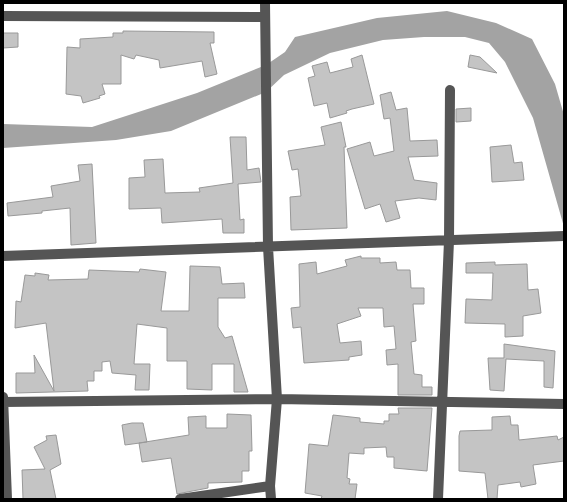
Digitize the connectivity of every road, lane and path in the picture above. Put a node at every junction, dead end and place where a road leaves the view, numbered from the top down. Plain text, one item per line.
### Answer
1 (265, 3) edge
2 (3, 16) edge
3 (265, 17) junction
4 (450, 90) dead end
5 (564, 236) edge
6 (449, 241) junction
7 (268, 248) junction
8 (3, 256) edge
9 (3, 397) edge
10 (277, 400) junction
11 (3, 402) edge
12 (442, 402) junction
13 (564, 404) edge
14 (270, 486) junction
15 (7, 499) edge
16 (180, 499) edge
17 (271, 499) edge
18 (438, 499) edge

1 - 3 street
2 - 3 street
3 - 7 street
4 - 6 street
5 - 6 street
6 - 7 street
6 - 12 street
7 - 8 street
7 - 10 street
9 - 11 street
10 - 11 street
10 - 12 street
10 - 14 street
11 - 15 street
12 - 13 street
12 - 18 street
14 - 16 street
14 - 17 street

